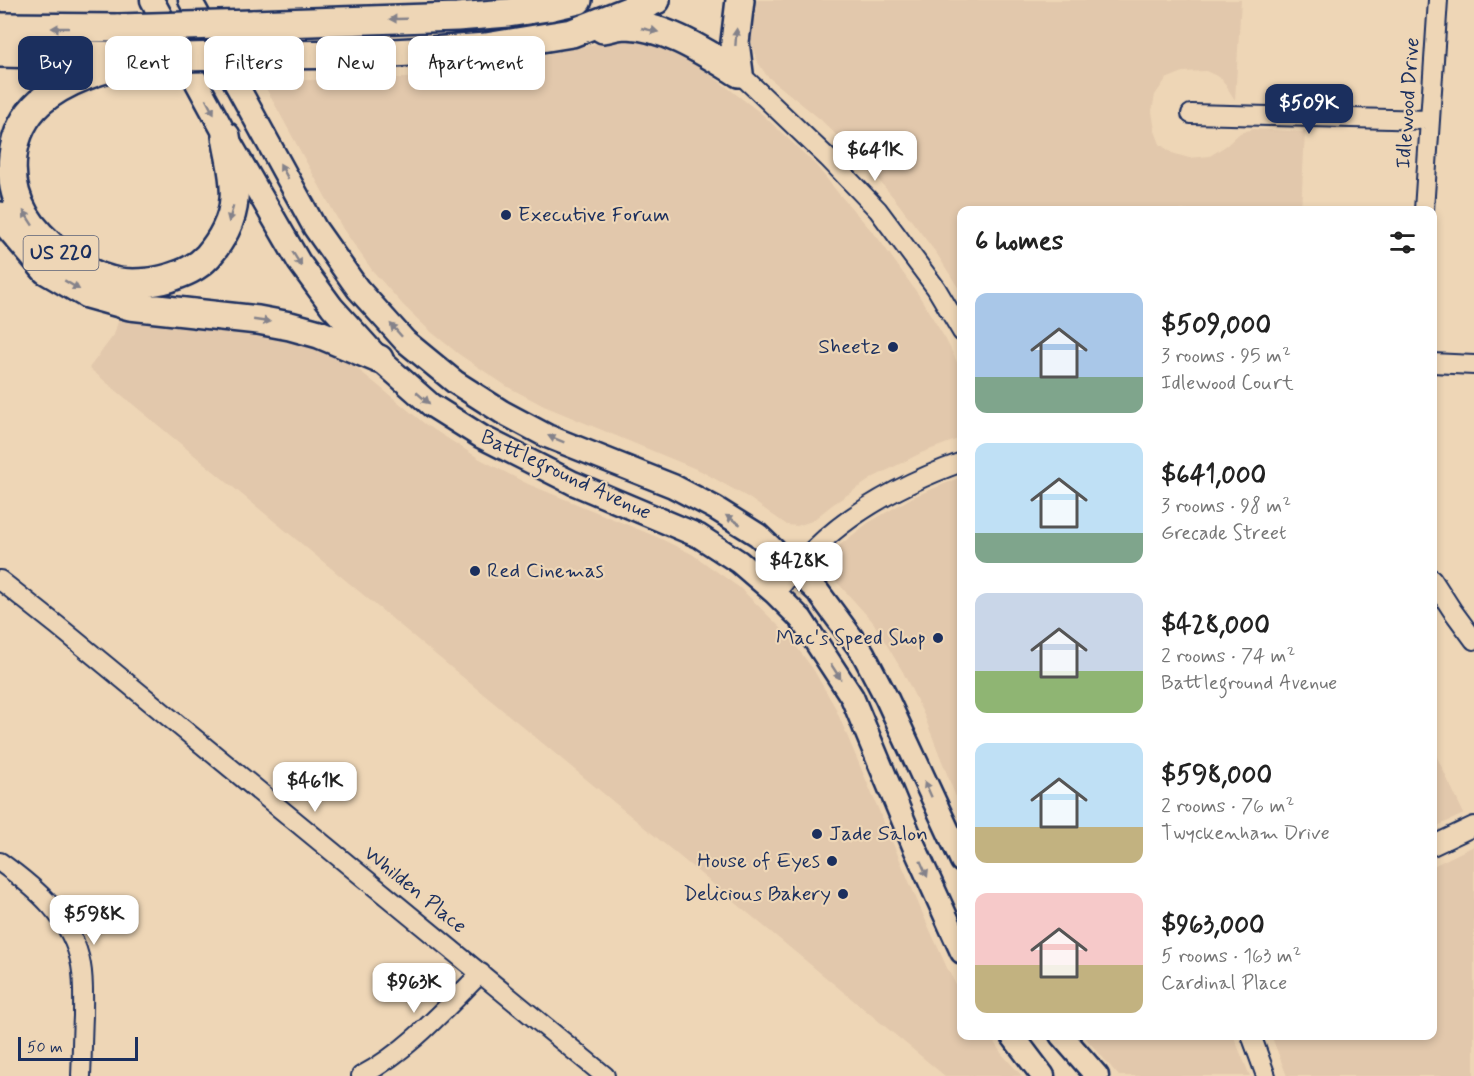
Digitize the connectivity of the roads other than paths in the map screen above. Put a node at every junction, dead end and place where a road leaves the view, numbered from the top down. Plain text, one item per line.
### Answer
1 (152, 0) edge
2 (190, 0) edge
3 (505, 0) edge
4 (578, 0) edge
5 (656, 0) edge
6 (740, 0) edge
7 (1437, 0) edge
8 (457, 17) junction
9 (0, 27) edge
10 (572, 33) junction
11 (0, 53) edge
12 (105, 56) edge
13 (192, 57) edge
14 (105, 70) edge
15 (739, 73) junction
16 (1191, 114) dead end
17 (1429, 120) junction
18 (226, 136) junction
19 (1424, 206) edge
20 (0, 216) edge
21 (957, 324) edge
22 (379, 359) junction
23 (1437, 363) edge
24 (1474, 365) edge
25 (957, 464) edge
26 (795, 569) junction
27 (0, 580) edge
28 (1437, 587) edge
29 (775, 593) junction
30 (1474, 639) edge
31 (1474, 826) edge
32 (1437, 844) edge
33 (957, 850) edge
34 (0, 862) edge
35 (957, 941) edge
36 (481, 973) junction
37 (1016, 1040) edge
38 (1065, 1040) edge
39 (1253, 1040) edge
40 (81, 1076) edge
41 (361, 1076) edge
42 (605, 1076) edge
43 (1043, 1076) edge
44 (1097, 1076) edge
45 (1266, 1076) edge

1 -> 18 main road, Battleground Avenue / US 220
26 -> 2 main road, Battleground Avenue
3 - 8 highway
4 - 8 highway
5 - 10 highway
15 -> 6 highway
7 - 17 street, Idlewood Drive
8 -> 9 highway, bridge
10 - 13 highway, bridge
10 -> 15 highway
11 - 12 highway
18 -> 14 highway, US 220
15 - 21 street
16 - 17 street
17 - 19 street, Idlewood Drive
18 -> 22 main road, Battleground Avenue
20 -> 22 highway
22 -> 29 main road, Battleground Avenue
23 - 24 street
25 - 26 street
26 - 29 street
33 -> 26 main road, Battleground Avenue
27 - 36 street, Whilden Place
28 - 30 street
29 -> 35 main road, Battleground Avenue
31 - 32 street
34 - 40 street
36 - 41 street
36 - 42 street, Whilden Place
37 - 43 main road
38 - 44 main road
39 - 45 street

